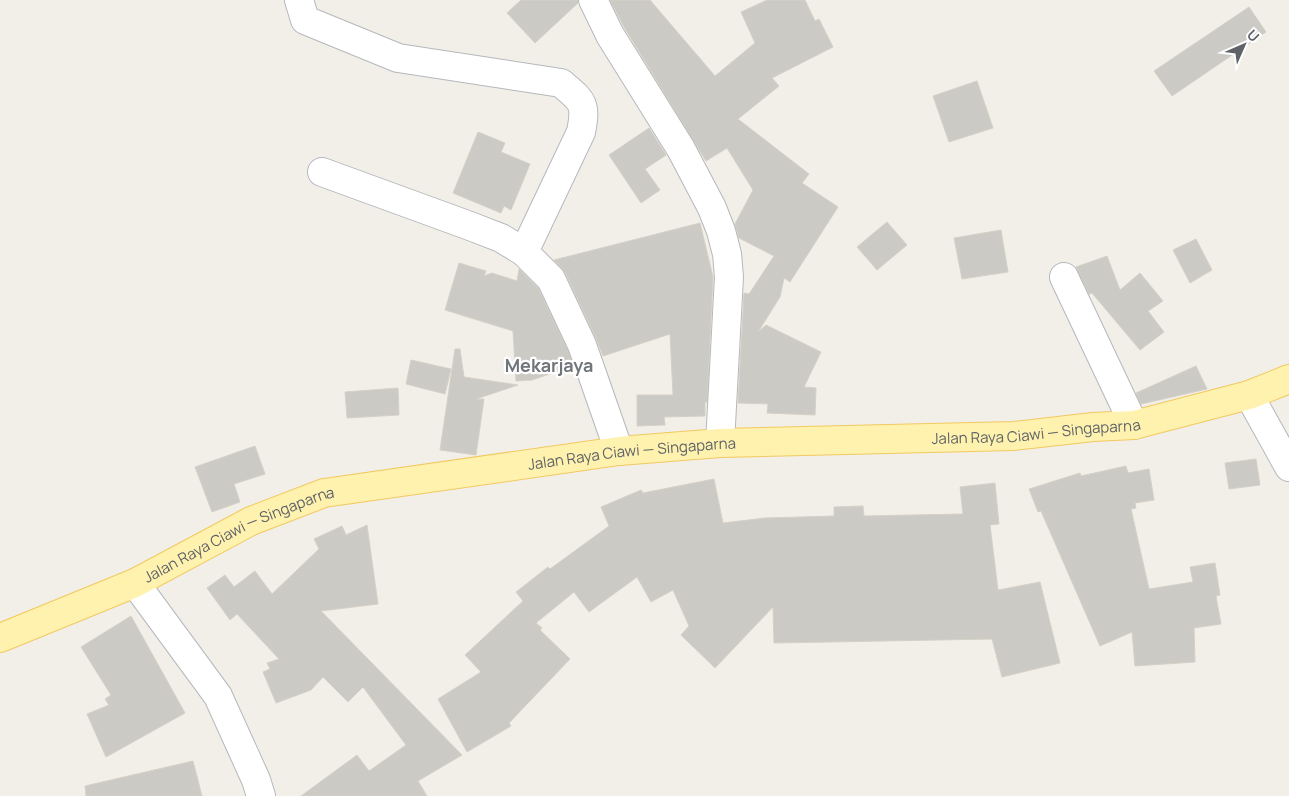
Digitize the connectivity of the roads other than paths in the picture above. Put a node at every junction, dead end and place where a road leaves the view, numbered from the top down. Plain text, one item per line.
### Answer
1 (299, 0) edge
2 (593, 0) edge
3 (322, 172) dead end
4 (524, 252) junction
5 (1064, 277) dead end
6 (1289, 379) edge
7 (1249, 395) junction
8 (1134, 425) junction
9 (720, 443) junction
10 (619, 451) junction
11 (1289, 467) edge
12 (135, 583) junction
13 (0, 638) edge
14 (261, 796) edge

1 - 4 street
2 - 9 street
3 - 4 street
4 - 10 street
5 - 8 street
6 - 7 main road, Jalan Raya Ciawi — Singaparna
7 - 8 main road, Jalan Raya Ciawi — Singaparna
7 - 11 street
8 - 9 main road, Jalan Raya Ciawi — Singaparna
9 - 10 main road, Jalan Raya Ciawi — Singaparna
10 - 12 main road, Jalan Raya Ciawi — Singaparna
12 - 13 main road, Jalan Raya Ciawi — Singaparna
12 - 14 street

